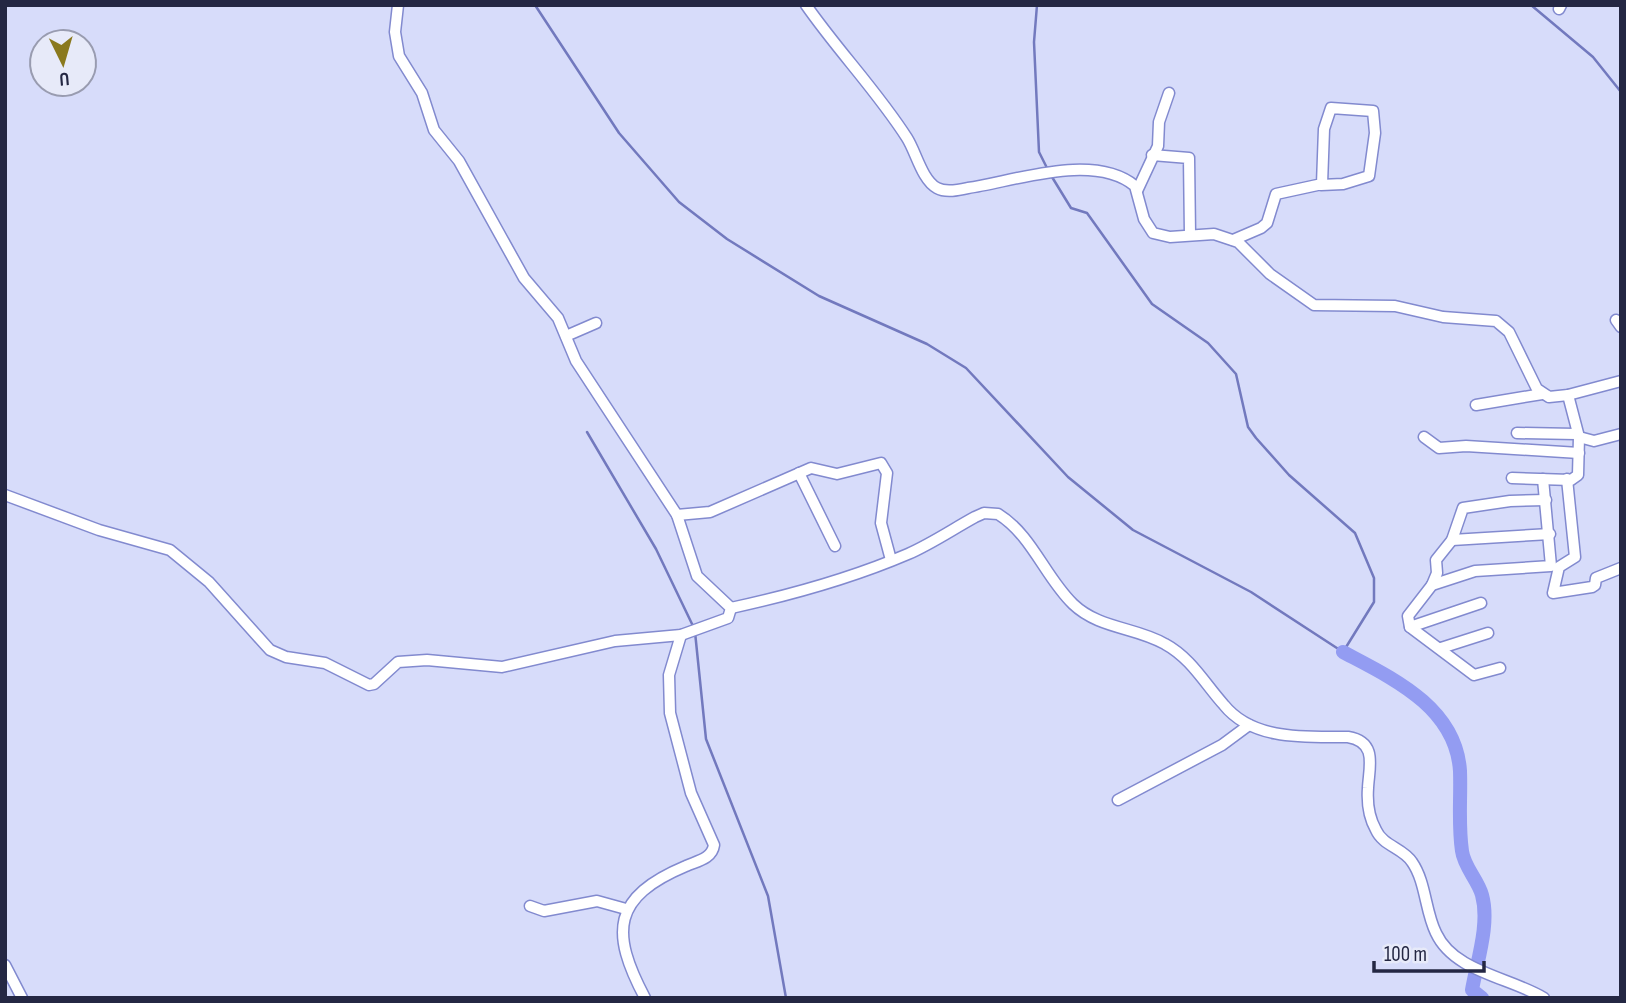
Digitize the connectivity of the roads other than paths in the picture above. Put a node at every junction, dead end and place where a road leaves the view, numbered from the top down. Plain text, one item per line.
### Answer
1 (398, 5) edge
2 (806, 5) edge
3 (1169, 93) dead end
4 (1152, 155) junction
5 (1321, 185) junction
6 (1137, 191) junction
7 (1190, 235) junction
8 (1233, 240) junction
9 (596, 323) dead end
10 (566, 336) junction
11 (1621, 381) edge
12 (1542, 394) junction
13 (1568, 395) junction
14 (1476, 405) dead end
15 (1517, 433) dead end
16 (1621, 434) edge
17 (1577, 436) junction
18 (1424, 437) dead end
19 (1579, 453) junction
20 (799, 472) junction
21 (1512, 478) dead end
22 (1543, 479) junction
23 (1567, 480) junction
24 (5, 495) edge
25 (1546, 500) junction
26 (677, 514) junction
27 (1550, 534) junction
28 (1452, 540) junction
29 (835, 546) dead end
30 (891, 560) junction
31 (1621, 568) edge
32 (1432, 584) junction
33 (1481, 603) dead end
34 (731, 608) junction
35 (1410, 627) junction
36 (690, 632) junction
37 (1488, 632) dead end
38 (1441, 648) junction
39 (1500, 668) dead end
40 (1249, 725) junction
41 (1118, 800) dead end
42 (530, 906) dead end
43 (626, 909) junction
44 (5, 965) edge
45 (22, 998) edge
46 (645, 998) edge
47 (1544, 998) edge

1 - 10 street
2 - 6 street
3 - 4 street
4 - 6 street
4 - 7 street
5 - 5 street
5 - 8 street
6 - 7 street
7 - 8 street
8 - 12 street
9 - 10 street
10 - 26 street
11 - 13 street
12 - 13 street
12 - 14 street
13 - 17 street
15 - 17 street
16 - 17 street
17 - 19 street
18 - 19 street
19 - 23 street
20 - 26 street
20 - 29 street
20 - 30 street
21 - 22 street
22 - 23 street
22 - 25 street
23 - 31 street
24 - 36 street
25 - 27 street
25 - 28 street
26 - 34 street
27 - 28 street
27 - 32 street
28 - 32 street
30 - 34 street
30 - 40 street
32 - 35 street
33 - 35 street
34 - 36 street
35 - 38 street
36 - 43 street
37 - 38 street
38 - 39 street
40 - 41 street
40 - 47 street
42 - 43 street
43 - 46 street
44 - 45 street

